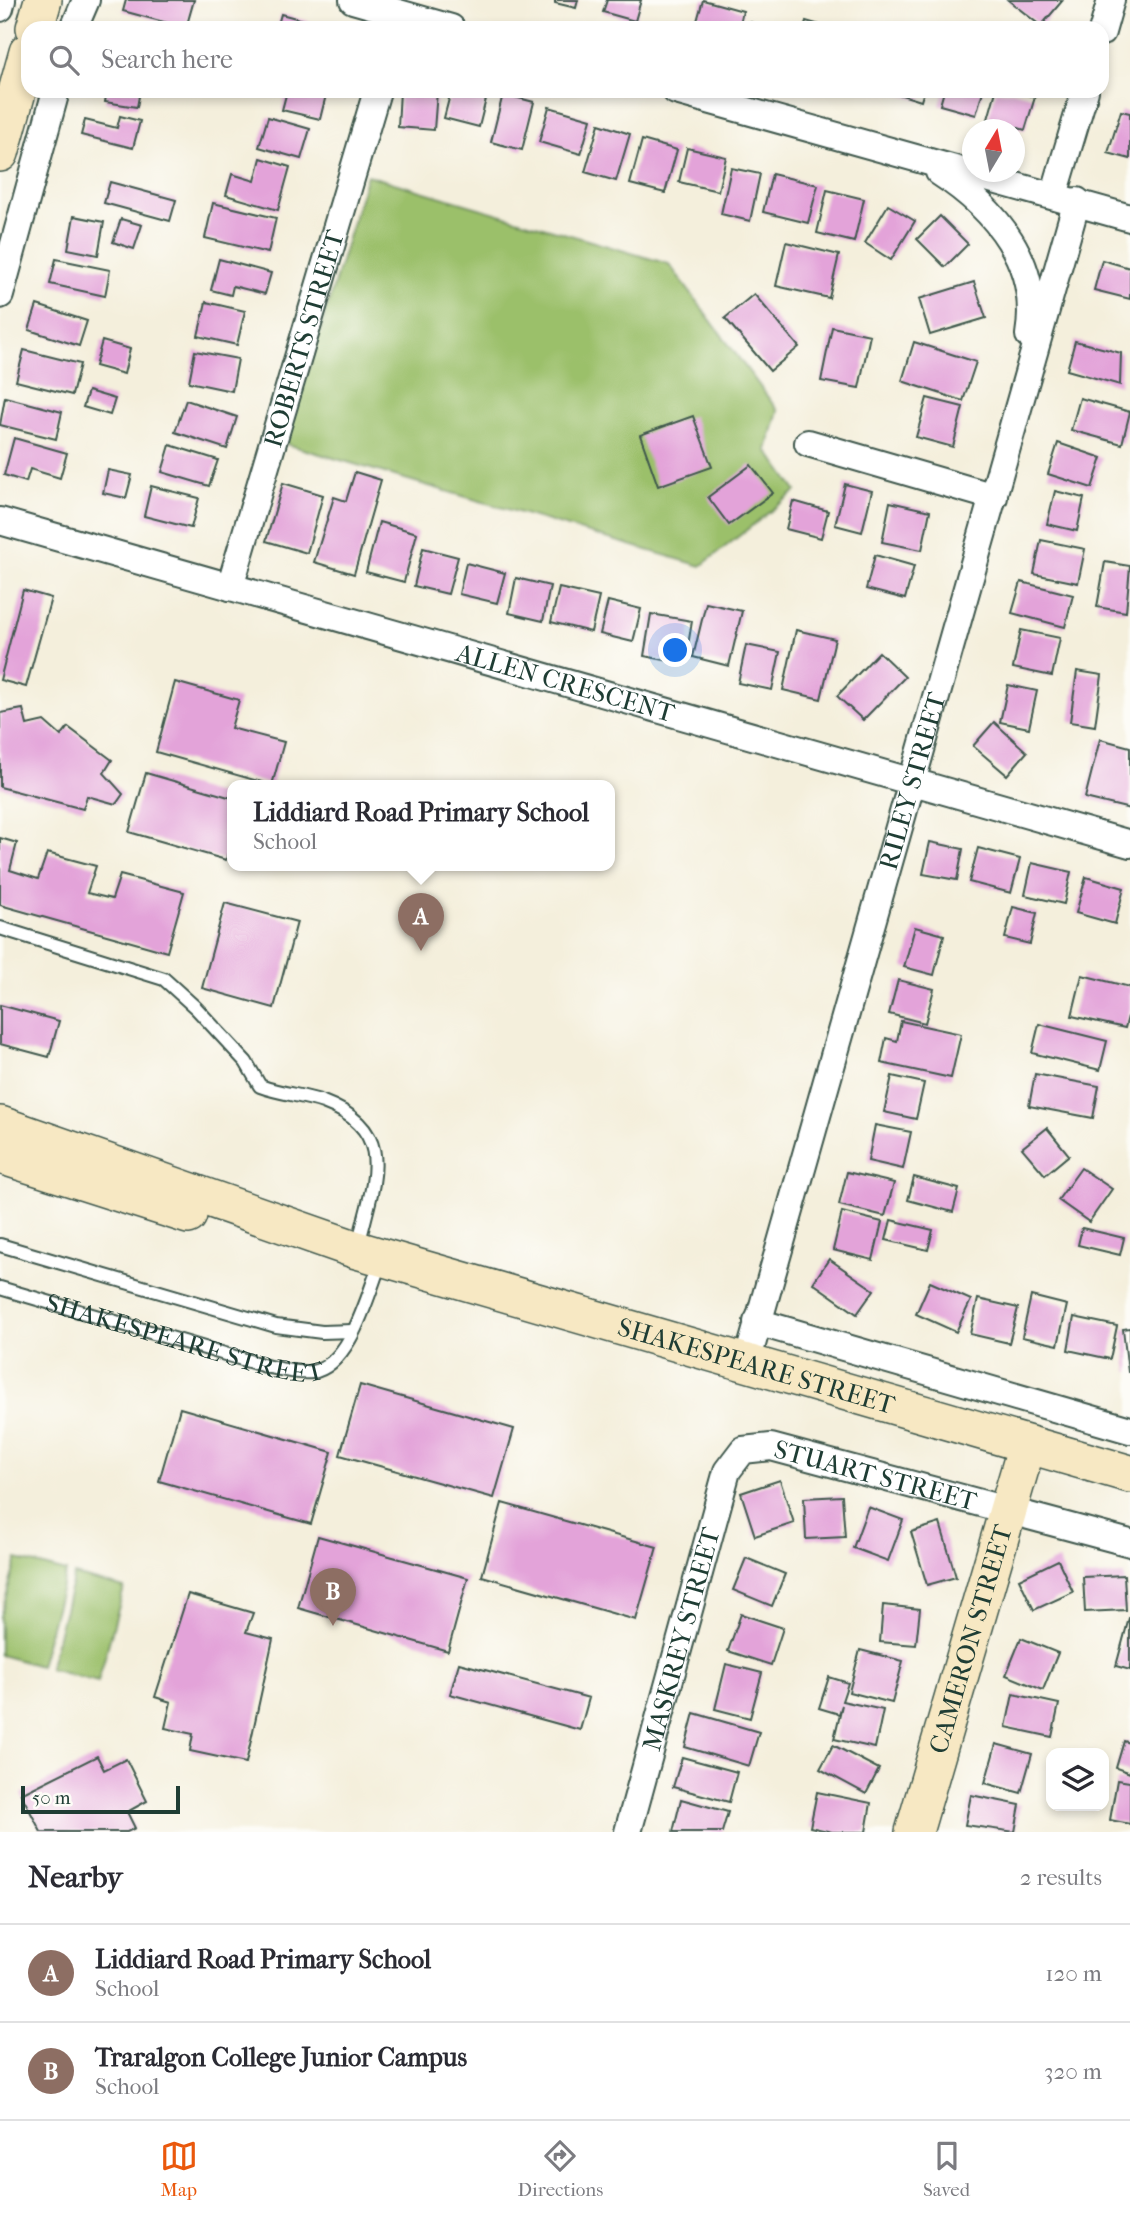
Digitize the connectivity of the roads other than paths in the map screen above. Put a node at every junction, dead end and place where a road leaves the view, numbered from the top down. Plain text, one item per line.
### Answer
1 (2, 0) edge
2 (43, 0) edge
3 (86, 0) edge
4 (353, 0) edge
5 (1111, 0) edge
6 (0, 8) edge
7 (37, 21) edge
8 (77, 21) edge
9 (398, 21) edge
10 (1105, 21) edge
11 (21, 77) edge
12 (54, 98) edge
13 (375, 98) edge
14 (701, 98) edge
15 (1084, 98) edge
16 (0, 153) edge
17 (918, 159) junction
18 (1066, 198) junction
19 (1130, 218) edge
20 (0, 295) edge
21 (1016, 416) junction
22 (808, 443) dead end
23 (994, 497) junction
24 (0, 521) edge
25 (230, 587) junction
26 (910, 782) junction
27 (1130, 844) edge
28 (0, 928) edge
29 (0, 1125) edge
30 (0, 1156) edge
31 (0, 1245) edge
32 (370, 1254) junction
33 (0, 1288) edge
34 (757, 1322) junction
35 (353, 1331) junction
36 (747, 1362) junction
37 (1130, 1430) edge
38 (1027, 1445) junction
39 (743, 1450) joint
40 (1130, 1474) edge
41 (1008, 1509) junction
42 (1130, 1544) edge
43 (628, 1832) edge
44 (914, 1832) edge

1 - 6 street
2 - 7 street
3 - 8 street
4 - 9 street
5 - 10 street
11 - 16 street
12 - 20 street
13 - 25 street, ROBERTS STREET
14 - 17 street
15 - 18 street, RILEY STREET
17 - 18 street
17 - 21 street
18 - 19 street
18 - 21 street, RILEY STREET
21 - 23 street, RILEY STREET
22 - 23 street
23 - 26 street, RILEY STREET
24 - 25 street, ALLEN CRESCENT
25 - 26 street, ALLEN CRESCENT
26 - 27 street, ALLEN CRESCENT
26 - 34 street, RILEY STREET
28 - 32 lane
29 - 32 street, SHAKESPEARE STREET
30 - 32 street, SHAKESPEARE STREET
31 - 35 lane, SHAKESPEARE STREET
32 - 35 lane, SHAKESPEARE STREET
32 - 36 street, SHAKESPEARE STREET
33 - 35 lane, SHAKESPEARE STREET
34 - 36 street, RILEY STREET
34 - 37 street, SHAKESPEARE STREET
36 - 38 street, SHAKESPEARE STREET
38 - 40 street, SHAKESPEARE STREET
38 - 41 street, CAMERON STREET
39 - 41 street, STUART STREET
39 - 43 street, MASKREY STREET
41 - 42 street, STUART STREET
41 - 44 street, CAMERON STREET

